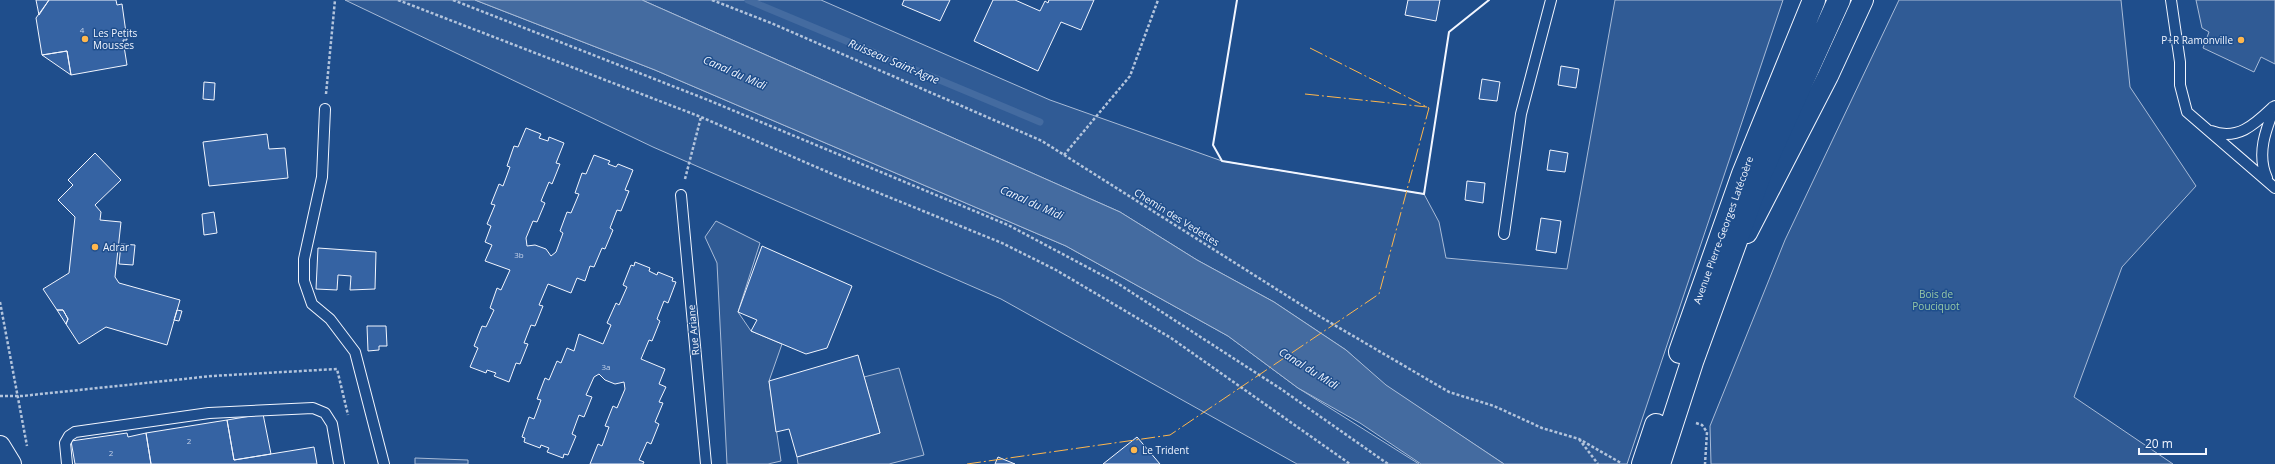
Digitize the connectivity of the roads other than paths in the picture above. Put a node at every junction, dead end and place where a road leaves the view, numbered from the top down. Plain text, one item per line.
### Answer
1 (1551, 0) edge
2 (1804, 0) edge
3 (1814, 0) edge
4 (1839, 0) edge
5 (1863, 0) edge
6 (2171, 0) edge
7 (1783, 72) junction
8 (2275, 106) edge
9 (325, 109) road end
10 (2209, 130) junction
11 (2272, 185) edge
12 (680, 195) road end
13 (1504, 234) dead end
14 (1723, 277) junction
15 (1660, 437) junction
16 (0, 446) edge
17 (11, 464) edge
18 (67, 464) edge
19 (339, 464) edge
20 (384, 464) edge
21 (706, 464) edge
22 (1643, 464) edge
23 (1659, 464) edge

1 - 13 lane
2 - 7 main road
3 - 7 main road, Avenue Pierre-Georges Latécoère
4 - 14 main road, Avenue Pierre-Georges Latécoère
5 - 14 street, Avenue Pierre-Georges Latécoère
6 - 10 lane
7 - 15 main road, Avenue Pierre-Georges Latécoère
8 - 10 lane
8 - 11 lane
9 - 20 lane
10 - 11 lane
12 - 21 lane, Rue Ariane
14 - 15 main road, Avenue Pierre-Georges Latécoère
15 - 22 main road, Avenue Pierre-Georges Latécoère
15 - 23 main road, Avenue Pierre-Georges Latécoère
16 - 17 street
18 - 19 lane

